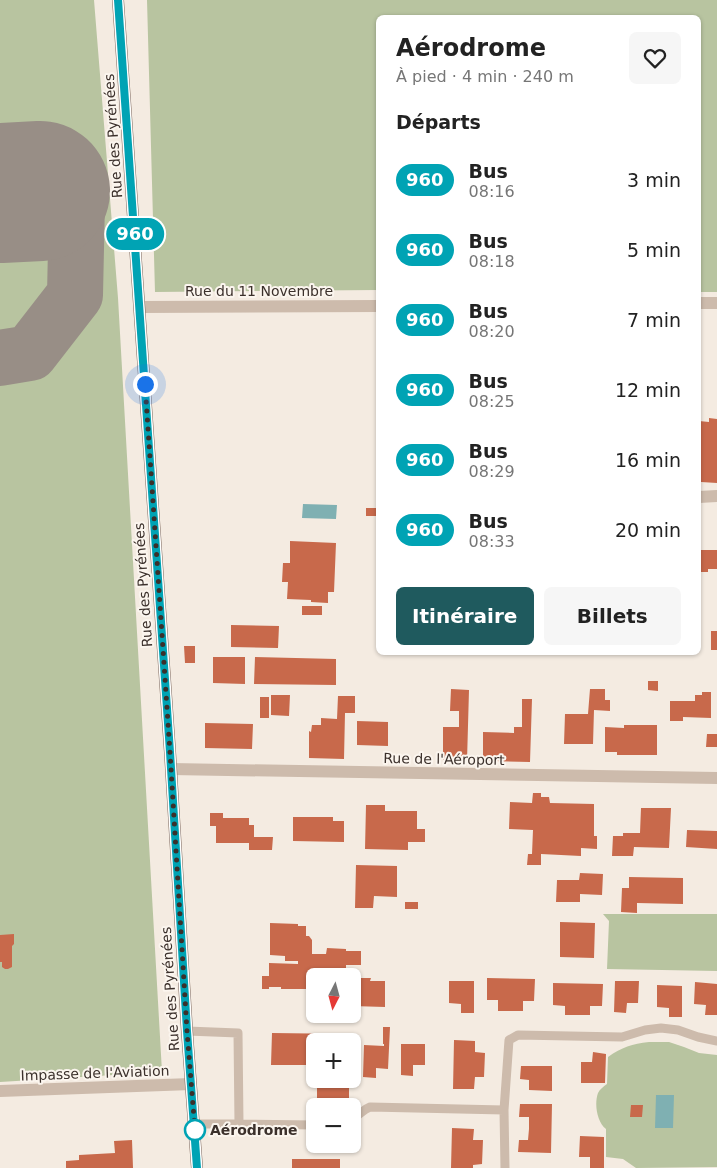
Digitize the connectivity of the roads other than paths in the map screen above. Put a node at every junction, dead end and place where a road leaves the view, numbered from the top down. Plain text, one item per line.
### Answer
1 (118, 0) edge
2 (701, 303) edge
3 (717, 303) edge
4 (376, 306) edge
5 (140, 307) junction
6 (717, 496) edge
7 (701, 497) edge
8 (171, 769) junction
9 (717, 778) edge
10 (187, 1031) junction
11 (717, 1041) edge
12 (191, 1084) junction
13 (0, 1092) edge
14 (504, 1110) junction
15 (361, 1112) edge
16 (194, 1124) junction
17 (239, 1124) junction
18 (306, 1124) edge
19 (197, 1168) edge
20 (505, 1168) edge

1 - 5 main road, Rue des Pyrénées
2 - 3 street
4 - 5 street, Rue du 11 Novembre
5 - 8 main road, Rue des Pyrénées
6 - 7 street
8 - 9 street, Rue de l'Aéroport
8 - 10 main road, Rue des Pyrénées
10 - 12 main road, Rue des Pyrénées
10 - 17 lane
11 - 14 lane
12 - 13 street, Impasse de l'Aviation
12 - 16 main road, Rue des Pyrénées
14 - 15 lane
14 - 20 lane
16 - 17 lane
16 - 19 main road, Rue des Pyrénées
17 - 18 lane

